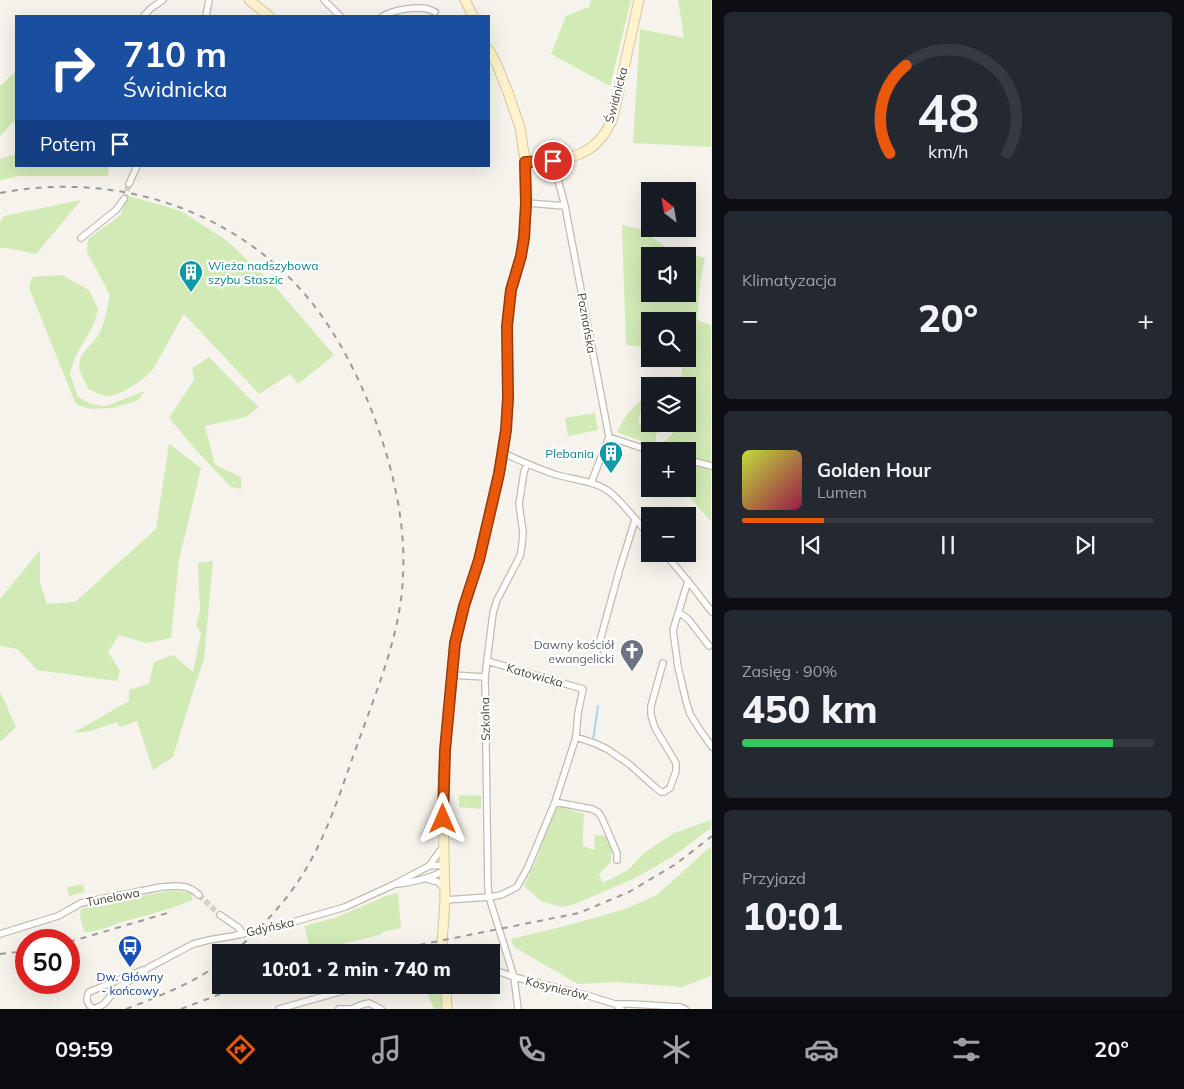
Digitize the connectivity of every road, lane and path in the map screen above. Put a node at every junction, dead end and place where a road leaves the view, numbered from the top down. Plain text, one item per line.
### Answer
1 (163, 0) edge
2 (209, 0) edge
3 (249, 0) edge
4 (324, 0) edge
5 (465, 0) edge
6 (639, 0) edge
7 (435, 12) dead end
8 (145, 15) edge
9 (207, 15) edge
10 (268, 15) edge
11 (339, 15) edge
12 (385, 15) edge
13 (472, 15) edge
14 (490, 52) edge
15 (553, 161) junction
16 (525, 162) junction
17 (137, 167) edge
18 (129, 184) tunnel mouth
19 (124, 199) tunnel mouth
20 (526, 203) junction
21 (565, 206) junction
22 (81, 238) dead end
23 (609, 436) junction
24 (641, 447) edge
25 (503, 453) junction
26 (696, 462) edge
27 (527, 464) junction
28 (712, 466) edge
29 (591, 483) junction
30 (635, 520) junction
31 (641, 526) edge
32 (672, 562) edge
33 (688, 581) junction
34 (678, 612) junction
35 (712, 612) edge
36 (710, 646) dead end
37 (596, 654) dead end
38 (487, 661) junction
39 (663, 664) dead end
40 (452, 675) junction
41 (485, 677) junction
42 (576, 737) junction
43 (711, 745) edge
44 (556, 802) junction
45 (444, 846) junction
46 (617, 860) dead end
47 (429, 866) junction
48 (444, 868) junction
49 (425, 878) junction
50 (393, 885) junction
51 (445, 888) junction
52 (199, 895) tunnel mouth
53 (489, 897) junction
54 (445, 900) junction
55 (220, 915) tunnel mouth
56 (242, 933) junction
57 (0, 934) edge
58 (442, 944) edge
59 (148, 969) junction
60 (500, 972) edge
61 (514, 977) junction
62 (332, 994) edge
63 (446, 994) edge
64 (615, 1004) junction
65 (95, 1009) edge
66 (279, 1009) edge
67 (338, 1009) edge
68 (381, 1009) edge
69 (447, 1009) edge
70 (518, 1009) edge
71 (621, 1009) edge
72 (685, 1009) edge

1 - 8 street
2 - 9 street
3 - 10 main road
4 - 11 street
5 - 13 main road
6 - 15 main road, Świdnicka
7 - 12 street
14 - 16 main road
15 - 16 main road, Świdnicka
15 - 21 street, Poznańska
16 - 20 main road
17 - 18 street
19 - 22 street
20 - 21 street
20 - 25 main road
21 - 23 street, Poznańska
23 - 24 street
23 - 29 street
25 - 27 street
25 - 40 main road
26 - 28 street
27 - 29 street
27 - 38 street, Szkolna
29 - 30 street
30 - 31 street
30 - 37 street
32 - 33 street
33 - 34 street
33 - 35 street
34 - 36 street
34 - 43 street
38 - 41 street, Szkolna
38 - 42 street, Katowicka
39 - 42 street
40 - 41 street
40 - 45 main road
41 - 53 street, Szkolna
42 - 44 street
44 - 46 street
44 - 53 street
45 - 47 street, Gdyńska
45 - 48 main road
47 - 48 street, Gdyńska
47 - 50 street, Gdyńska
48 - 49 street, Gdyńska
48 - 51 main road
49 - 50 street, Gdyńska
49 - 51 street
50 - 56 street, Gdyńska
51 - 54 main road
52 - 57 street, Tunelowa
53 - 54 street
53 - 61 street, Szkolna
54 - 58 main road
55 - 56 street
56 - 59 street, Gdyńska
59 - 65 street, Gdyńska
59 - 65 street, Gdyńska
60 - 61 street, Kosynierów
61 - 64 street, Kosynierów
61 - 70 street, Szkolna
62 - 66 street
63 - 69 main road
64 - 71 street, Kosynierów
64 - 72 street
67 - 68 street

